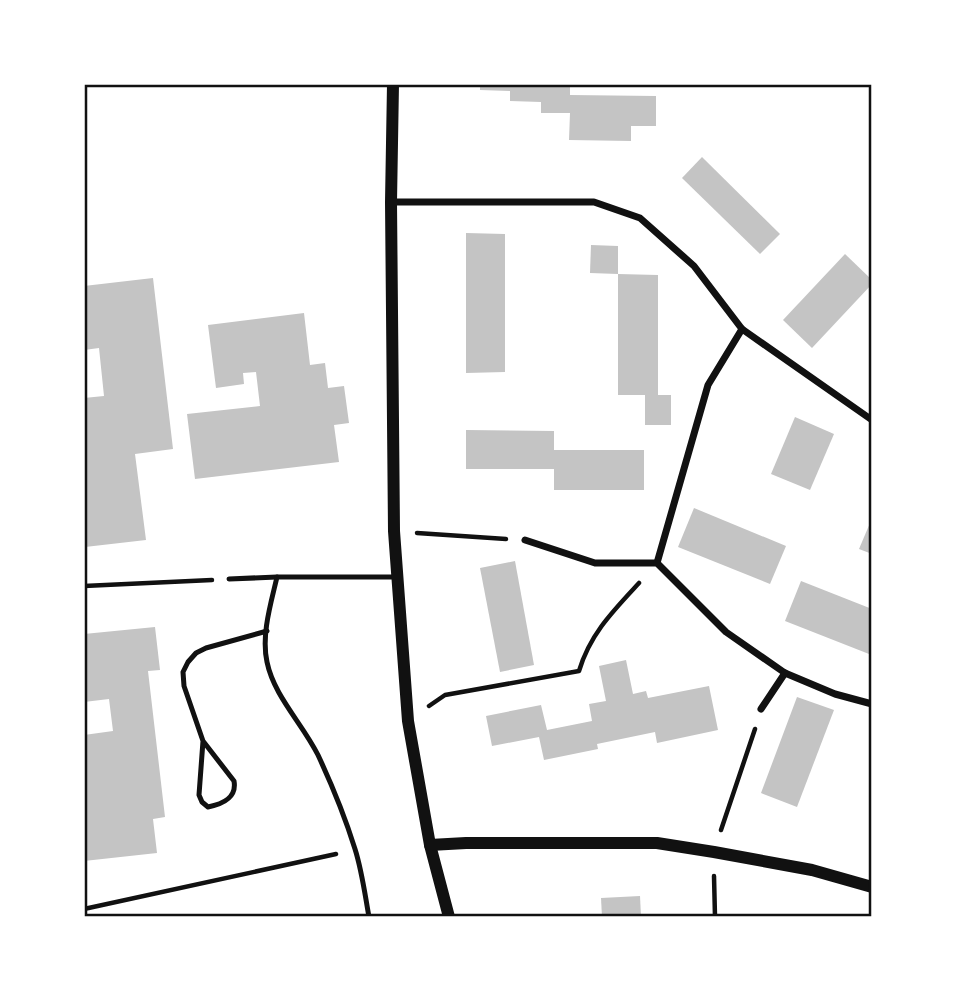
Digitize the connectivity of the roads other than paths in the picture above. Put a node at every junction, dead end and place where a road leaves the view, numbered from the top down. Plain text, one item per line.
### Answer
1 (393, 84) edge
2 (391, 202) junction
3 (742, 329) junction
4 (872, 420) edge
5 (525, 540) road end
6 (657, 563) junction
7 (277, 577) junction
8 (396, 577) junction
9 (229, 579) road end
10 (267, 631) junction
11 (785, 673) junction
12 (872, 704) edge
13 (761, 709) road end
14 (203, 741) junction
15 (430, 845) junction
16 (872, 887) edge
17 (369, 917) edge
18 (449, 917) edge

1 - 2 street
2 - 3 street
2 - 8 street
3 - 4 street
3 - 6 street
5 - 6 street
6 - 11 street
7 - 8 lane
7 - 9 lane
7 - 10 lane
8 - 15 street
10 - 14 lane
10 - 17 lane
11 - 12 street
11 - 13 street
14 - 14 lane
15 - 16 street
15 - 18 street

